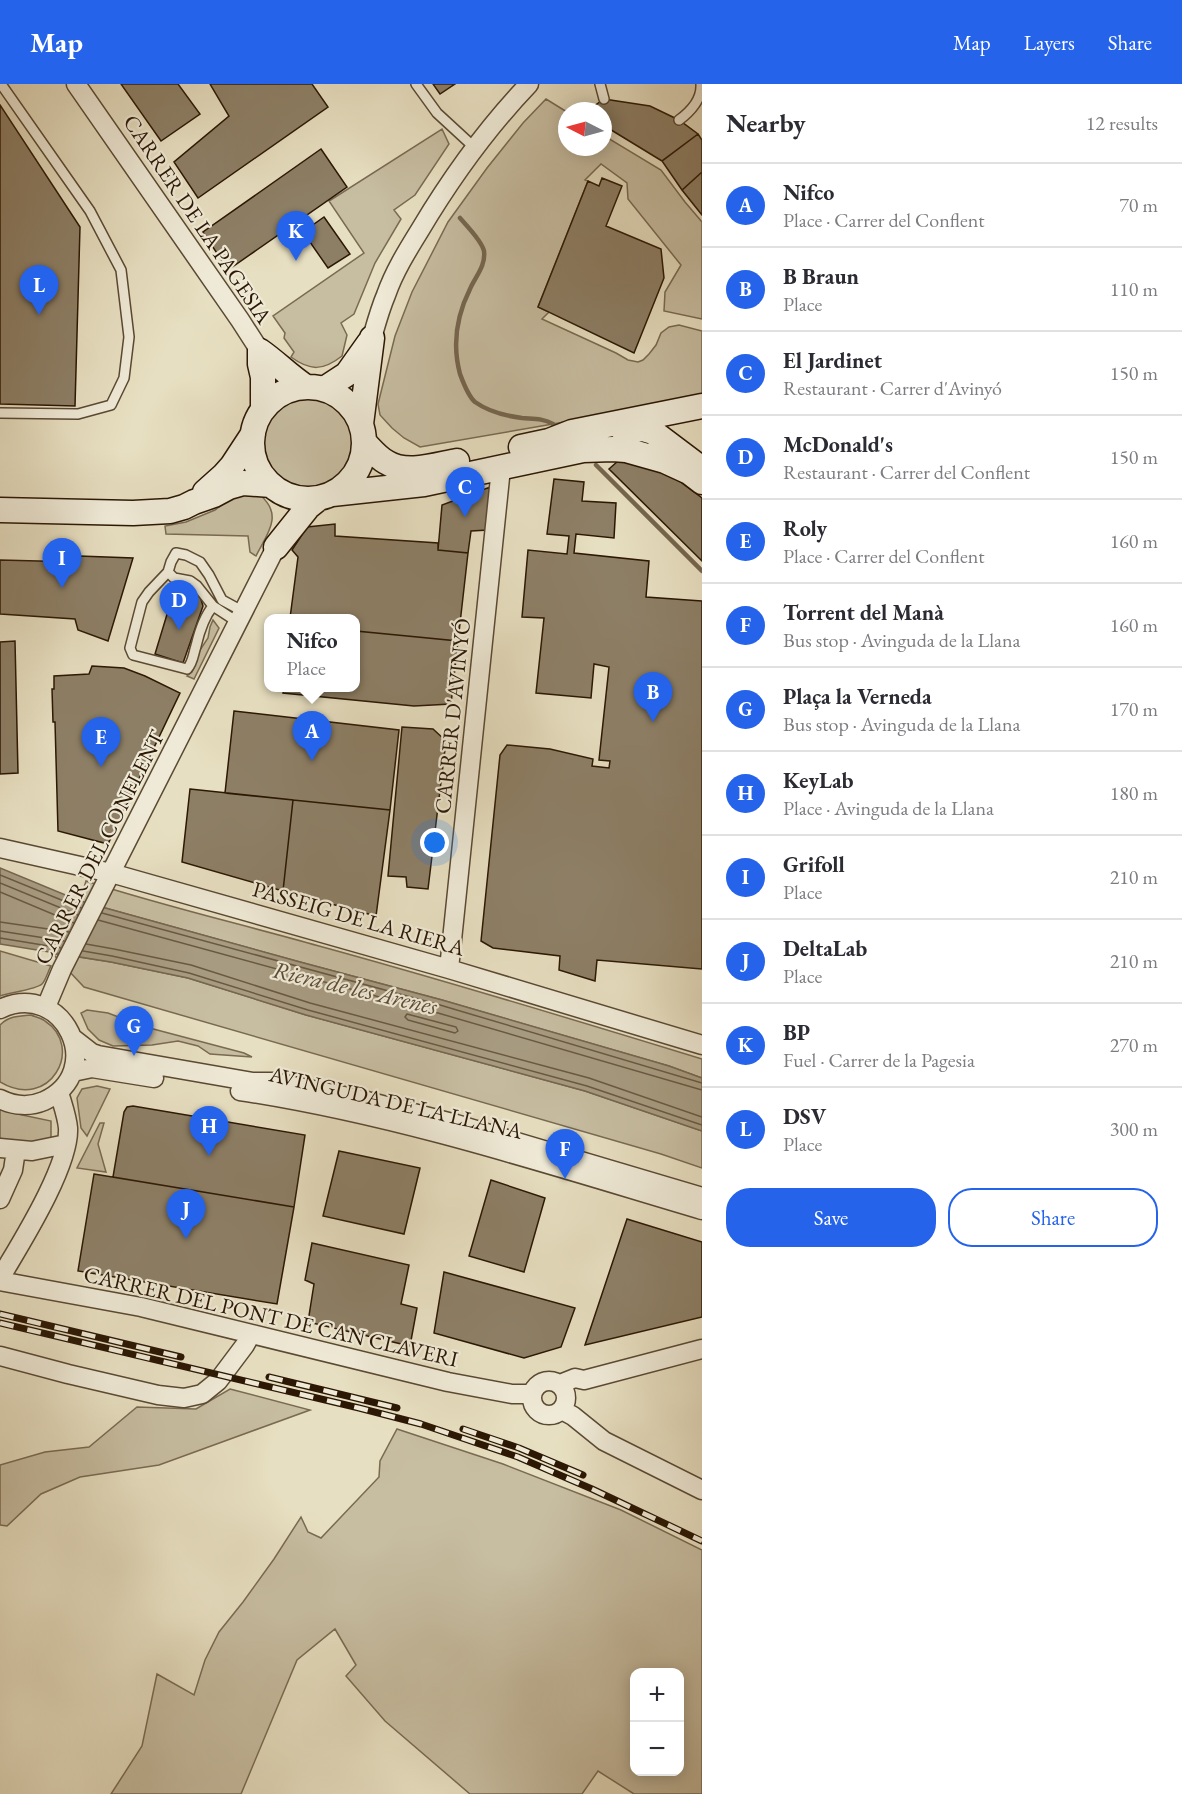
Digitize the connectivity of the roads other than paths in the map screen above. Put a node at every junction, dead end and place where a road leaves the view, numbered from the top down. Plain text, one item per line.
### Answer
1 (1, 84) edge
2 (76, 84) edge
3 (416, 84) edge
4 (529, 84) edge
5 (600, 84) edge
6 (701, 84) edge
7 (604, 99) dead end
8 (679, 120) dead end
9 (475, 148) junction
10 (372, 339) junction
11 (260, 351) junction
12 (315, 388) junction
13 (702, 406) edge
14 (263, 410) junction
15 (0, 413) edge
16 (702, 421) edge
17 (653, 432) junction
18 (363, 433) junction
19 (253, 434) junction
20 (549, 441) junction
21 (702, 448) edge
22 (583, 450) junction
23 (501, 468) junction
24 (702, 469) edge
25 (702, 482) edge
26 (274, 487) junction
27 (325, 496) junction
28 (194, 502) junction
29 (0, 510) edge
30 (276, 548) junction
31 (168, 572) junction
32 (213, 606) junction
33 (241, 618) junction
34 (0, 848) edge
35 (108, 881) junction
36 (449, 969) junction
37 (46, 1007) junction
38 (0, 1009) edge
39 (74, 1039) junction
40 (702, 1045) edge
41 (73, 1072) junction
42 (59, 1092) junction
43 (0, 1099) edge
44 (66, 1144) junction
45 (5, 1149) edge
46 (702, 1197) edge
47 (0, 1199) edge
48 (702, 1210) edge
49 (0, 1275) edge
50 (0, 1281) edge
51 (251, 1334) junction
52 (702, 1349) edge
53 (0, 1356) edge
54 (532, 1394) junction
55 (562, 1397) junction
56 (702, 1490) edge

1 - 15 lane
2 - 11 street, CARRER DE LA PAGESIA
3 - 9 lane
4 - 9 street
5 - 7 lane
6 - 8 lane
9 - 10 street
10 - 12 main road
10 - 18 main road
11 - 12 main road
11 - 14 main road
12 - 14 main road
12 - 18 main road
13 - 20 main road
14 - 19 main road
16 - 17 main road
17 - 20 main road
17 - 22 main road
17 - 24 main road
18 - 20 main road
18 - 27 main road
19 - 26 main road
19 - 28 main road
21 - 24 main road
22 - 23 main road
22 - 25 main road
23 - 27 main road
23 - 36 street, CARRER D'AVINYÓ
26 - 27 main road
26 - 28 main road
26 - 30 main road
27 - 30 main road
28 - 29 main road
30 - 33 street, CARRER DEL CONFLENT
31 - 32 lane
31 - 32 lane
31 - 33 lane
32 - 33 lane
33 - 35 street, CARRER DEL CONFLENT
34 - 35 street, PASSEIG DE LA RIERA
35 - 36 street, PASSEIG DE LA RIERA
35 - 37 street, CARRER DEL CONFLENT
36 - 40 street, PASSEIG DE LA RIERA
37 - 38 street
37 - 39 street
39 - 41 street
39 - 46 street, AVINGUDA DE LA LLANA
41 - 42 street
41 - 48 street, AVINGUDA DE LA LLANA
42 - 43 street
42 - 44 street
44 - 45 street
44 - 49 street
45 - 47 street
50 - 51 street, CARRER DEL PONT DE CAN CLAVERI
51 - 53 street
51 - 54 street, CARRER DEL PONT DE CAN CLAVERI
52 - 55 street
54 - 55 street
54 - 55 street
55 - 56 street

